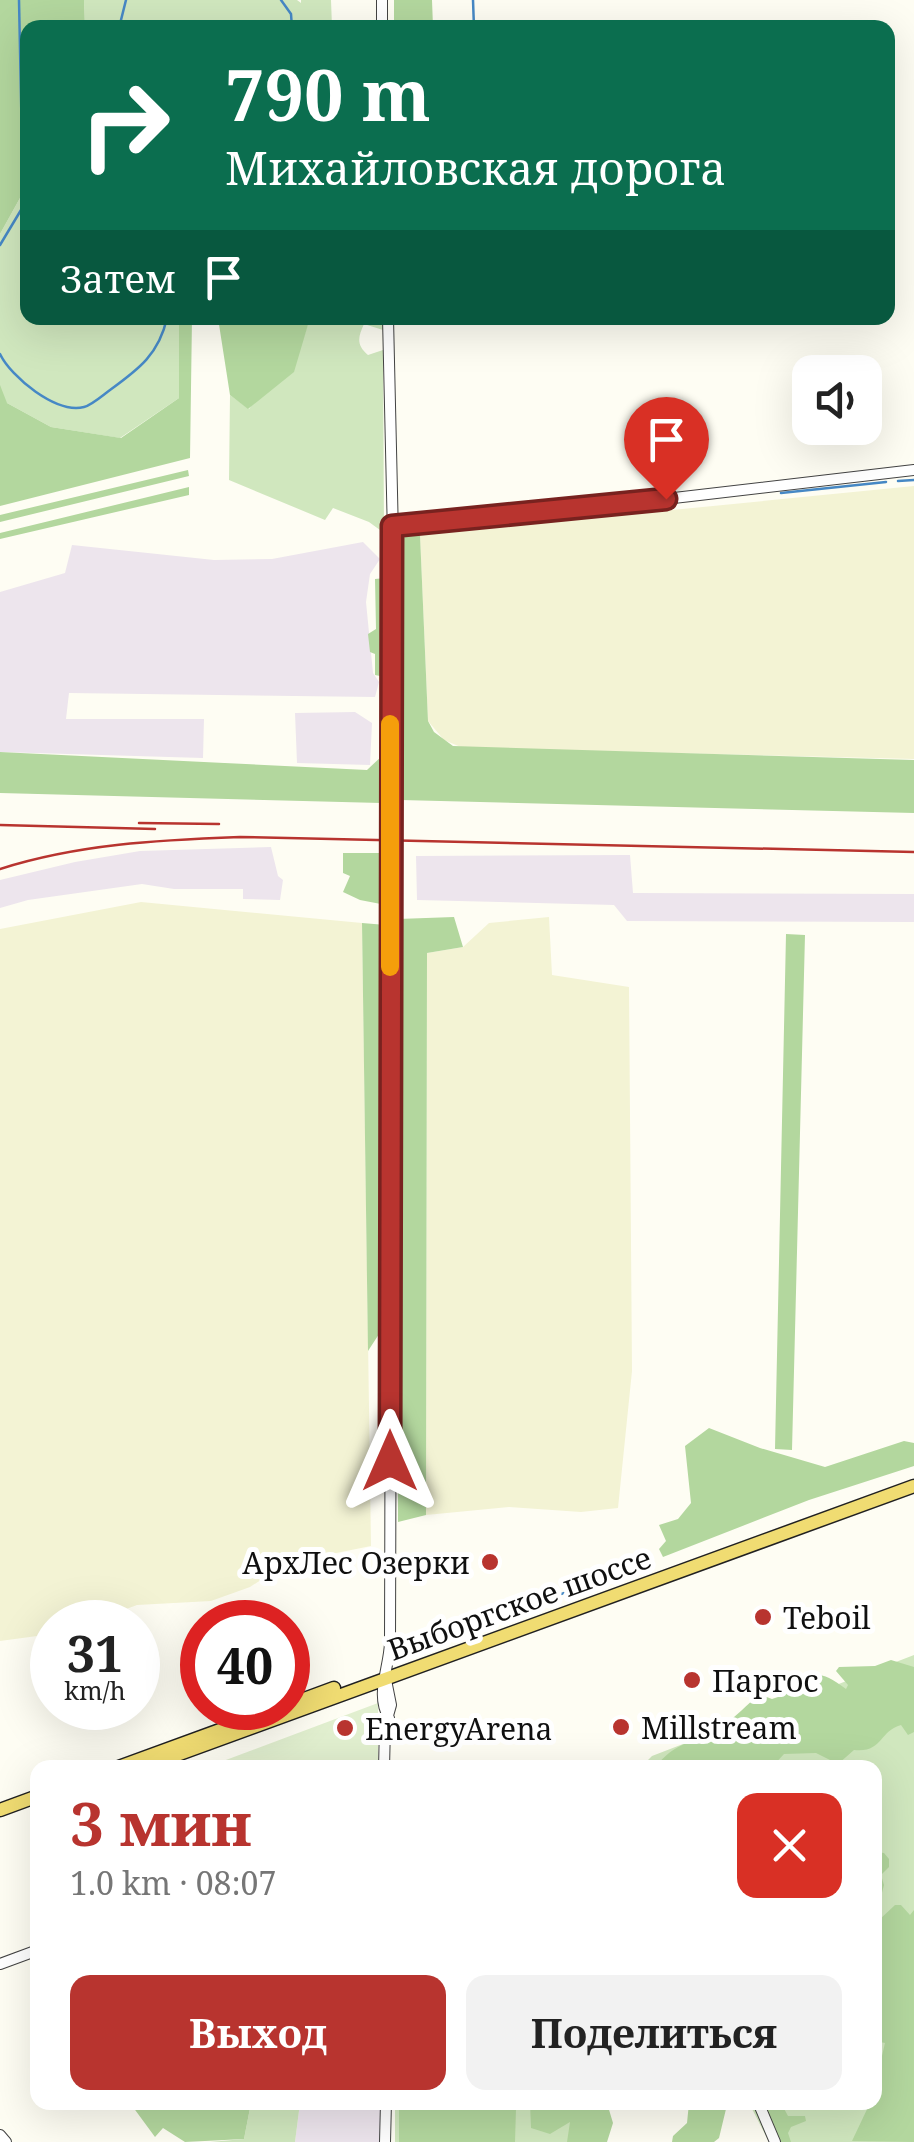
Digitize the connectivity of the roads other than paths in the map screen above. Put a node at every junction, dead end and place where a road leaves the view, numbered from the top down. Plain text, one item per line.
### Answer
1 (388, 325) edge
2 (914, 470) edge
3 (392, 526) junction
4 (914, 1477) edge
5 (914, 1486) edge
6 (387, 1674) junction
7 (310, 1698) edge
8 (220, 1730) edge
9 (138, 1760) edge
10 (162, 1760) edge
11 (384, 1760) edge
12 (30, 1799) edge
13 (30, 1808) edge
14 (0, 1810) edge
15 (0, 1819) edge
16 (30, 1953) edge
17 (0, 1964) edge
18 (386, 2110) edge
19 (762, 2110) edge
20 (0, 2135) edge
21 (6, 2142) edge
22 (385, 2142) edge
23 (776, 2142) edge

1 - 3 street
2 - 3 street
3 - 6 street
4 - 6 main road, Выборгское шоссе
5 - 6 main road, Выборгское шоссе
6 - 7 main road, Выборгское шоссе
6 - 10 main road, Выборгское шоссе
6 - 11 street
8 - 9 main road
12 - 14 main road
13 - 15 main road
16 - 17 street
18 - 22 street
19 - 23 street
20 - 21 street

